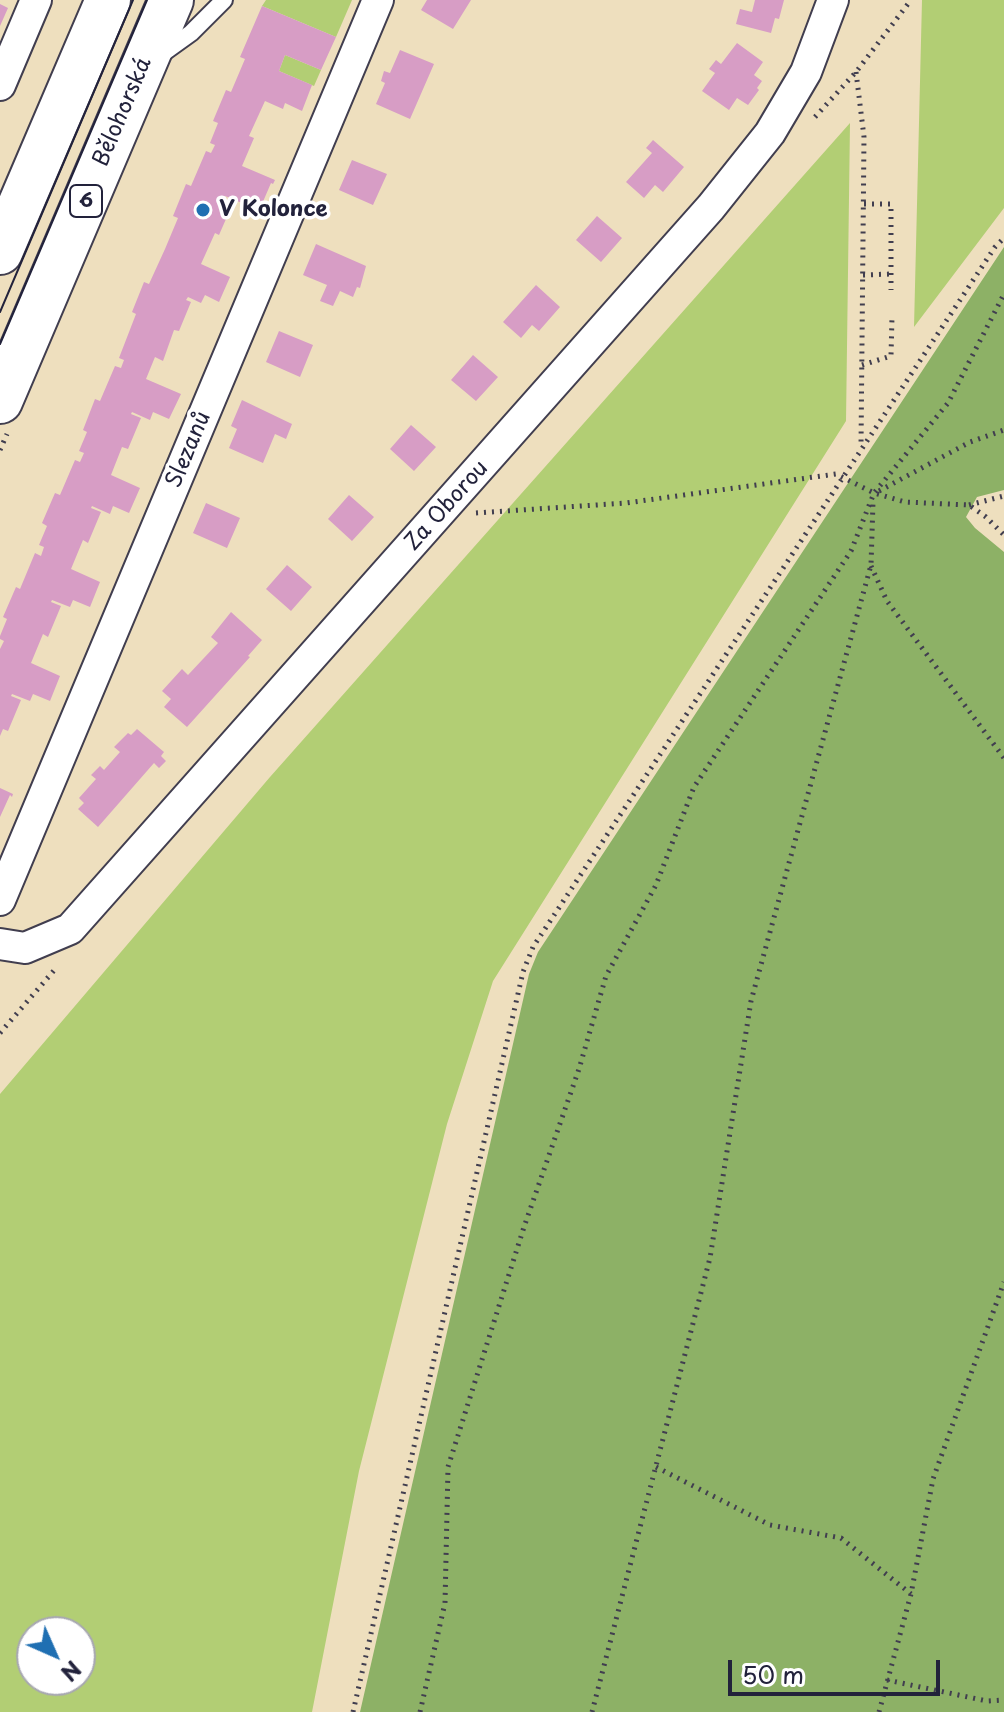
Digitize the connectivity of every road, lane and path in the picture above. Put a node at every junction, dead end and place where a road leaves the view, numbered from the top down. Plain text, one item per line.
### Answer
1 (36, 0) edge
2 (108, 0) edge
3 (171, 0) edge
4 (224, 0) edge
5 (378, 0) edge
6 (833, 0) edge
7 (911, 0) edge
8 (856, 72) junction
9 (137, 81) junction
10 (0, 85) edge
11 (840, 90) dead end
12 (864, 204) junction
13 (1004, 238) edge
14 (0, 252) edge
15 (891, 274) junction
16 (863, 275) junction
17 (891, 290) dead end
18 (1004, 294) edge
19 (892, 317) dead end
20 (862, 365) junction
21 (0, 401) edge
22 (1004, 430) edge
23 (861, 449) junction
24 (842, 478) junction
25 (874, 493) junction
26 (1004, 496) edge
27 (969, 505) junction
28 (438, 516) junction
29 (1004, 535) edge
30 (871, 565) junction
31 (1004, 758) edge
32 (0, 900) edge
33 (70, 929) junction
34 (0, 944) edge
35 (0, 1033) edge
36 (1004, 1282) edge
37 (656, 1467) junction
38 (911, 1594) junction
39 (887, 1680) junction
40 (1004, 1700) edge
41 (353, 1712) edge
42 (420, 1712) edge
43 (592, 1712) edge
44 (879, 1712) edge

1 - 10 street
2 - 14 main road
3 - 9 main road, Bělohorská / 6
4 - 9 lane
5 - 32 street, Slezanů
6 - 28 street, Za Oborou
7 - 8 path
8 - 11 path
8 - 12 path
9 - 21 main road, Bělohorská / 6
12 - 15 path
12 - 16 path
13 - 23 path
15 - 16 path
15 - 17 path
16 - 20 path
18 - 25 path
19 - 20 path
20 - 23 path
22 - 25 path
23 - 24 path
24 - 25 path
24 - 28 path
24 - 41 path
25 - 27 path
25 - 30 path
25 - 42 path
26 - 27 path
27 - 29 path
28 - 33 street, Za Oborou
30 - 31 path
30 - 37 path
33 - 34 street, Za Oborou
33 - 35 path
36 - 38 path
37 - 38 path
37 - 43 path
38 - 39 path
39 - 40 path
39 - 44 path

